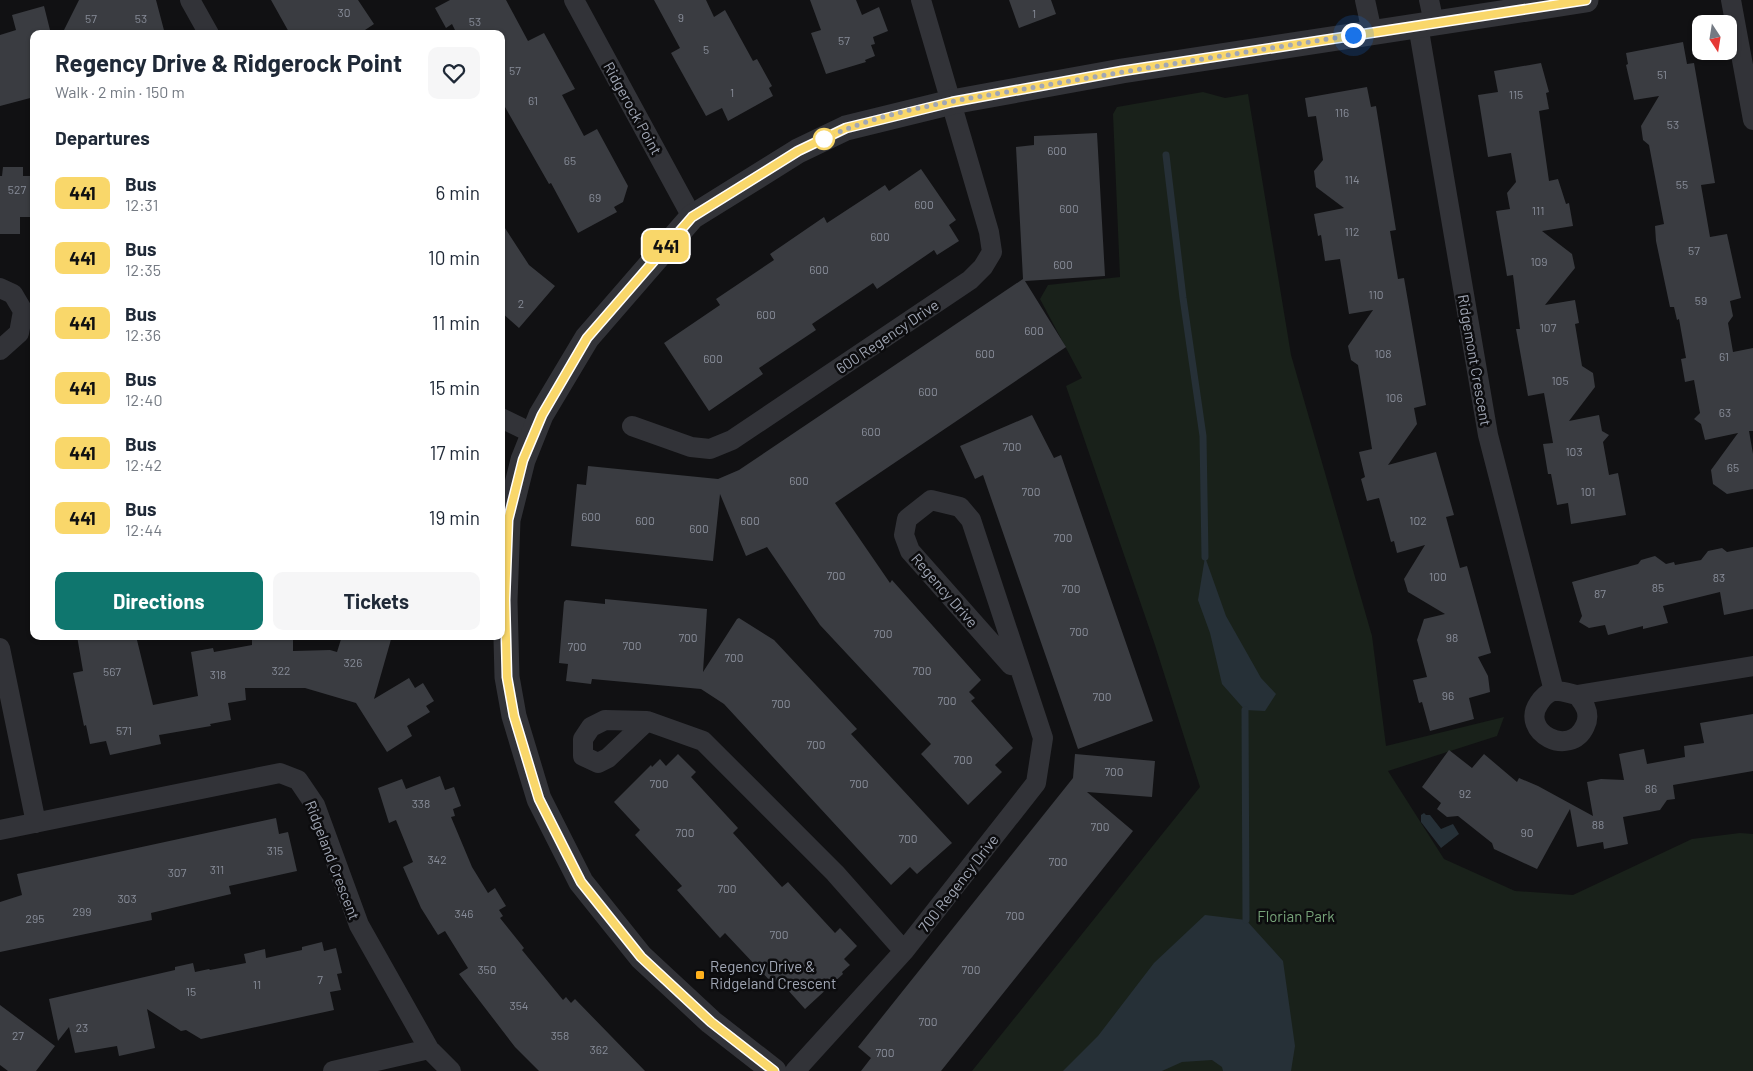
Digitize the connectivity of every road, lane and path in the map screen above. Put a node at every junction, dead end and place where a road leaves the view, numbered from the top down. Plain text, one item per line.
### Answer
1 (190, 0) edge
2 (574, 0) edge
3 (921, 0) edge
4 (1365, 0) edge
5 (1586, 0) edge
6 (1731, 0) edge
7 (1427, 16) edge
8 (207, 30) edge
9 (1372, 32) junction
10 (952, 102) junction
11 (1753, 120) edge
12 (692, 217) junction
13 (0, 288) edge
14 (0, 350) edge
15 (505, 420) edge
16 (632, 426) dead end
17 (534, 434) junction
18 (0, 648) edge
19 (1018, 666) junction
20 (1753, 666) edge
21 (1554, 691) junction
22 (1577, 695) junction
23 (647, 721) dead end
24 (36, 823) junction
25 (0, 830) edge
26 (904, 951) junction
27 (429, 1049) junction
28 (333, 1071) edge
29 (450, 1071) edge
30 (774, 1071) edge
31 (795, 1071) edge

1 - 8 street
2 - 12 street, Ridgerock Point
3 - 10 street, 600 Regency Drive
4 - 9 street
5 - 7 street
6 - 11 street
7 - 9 street
7 - 21 street, Ridgemont Crescent
9 - 10 street
10 - 12 street
10 - 16 street, 600 Regency Drive
12 - 17 street
13 - 14 street
15 - 17 street
17 - 30 street
18 - 24 street
19 - 19 street, Regency Drive
19 - 26 street, 700 Regency Drive
20 - 22 street
21 - 22 street
21 - 22 street
23 - 26 street
24 - 25 street, Ridgeland Crescent
24 - 27 street, Ridgeland Crescent
26 - 31 street, 700 Regency Drive
27 - 28 street
27 - 29 street, Ridgeland Crescent

